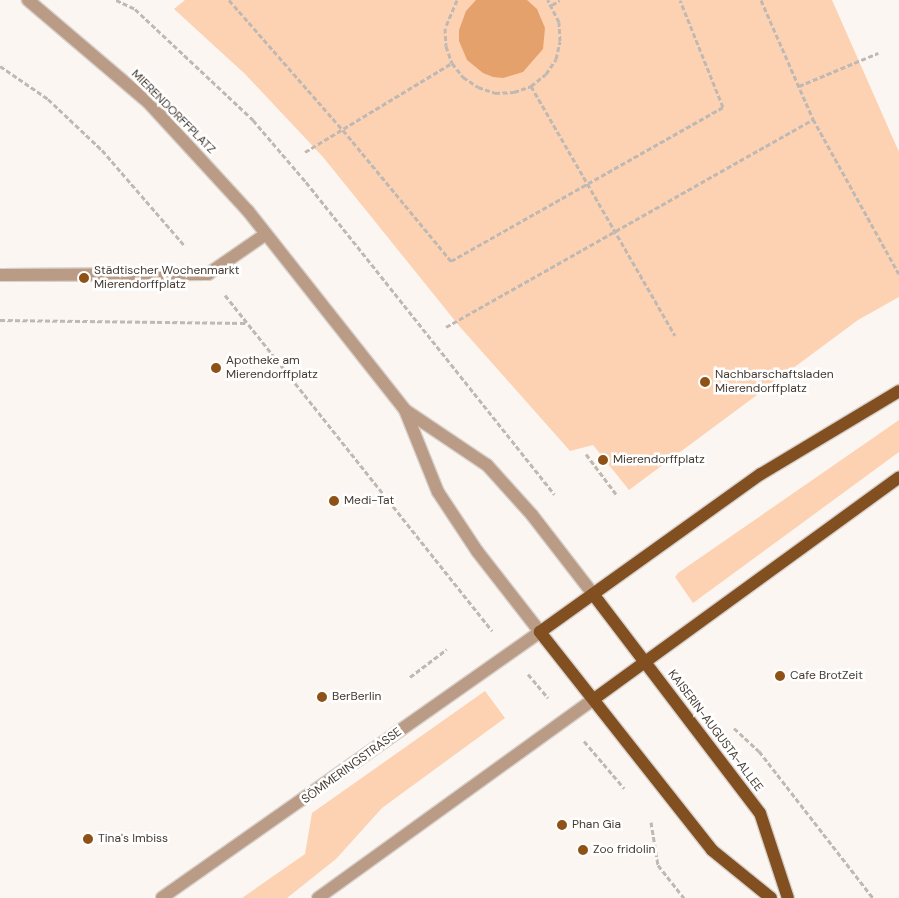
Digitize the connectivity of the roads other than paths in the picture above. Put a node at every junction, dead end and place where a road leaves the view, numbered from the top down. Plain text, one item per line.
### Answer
1 (28, 0) edge
2 (266, 234) junction
3 (0, 275) edge
4 (899, 392) edge
5 (405, 410) junction
6 (899, 477) edge
7 (593, 594) junction
8 (540, 632) junction
9 (646, 662) junction
10 (594, 699) junction
11 (162, 898) edge
12 (318, 898) edge
13 (771, 898) edge
14 (788, 898) edge

1 - 2 street, MIERENDORFFPLATZ
2 - 3 street
2 - 5 street, MIERENDORFFPLATZ
4 - 7 main road
5 - 7 street, MIERENDORFFPLATZ
5 - 8 street, MIERENDORFFPLATZ
6 - 9 main road
7 - 8 main road
7 - 9 main road, KAISERIN-AUGUSTA-ALLEE
8 - 10 main road
8 - 11 street, SÖMMERINGSTRASSE
9 - 10 main road
9 - 14 main road, KAISERIN-AUGUSTA-ALLEE
10 - 12 street
10 - 13 main road

